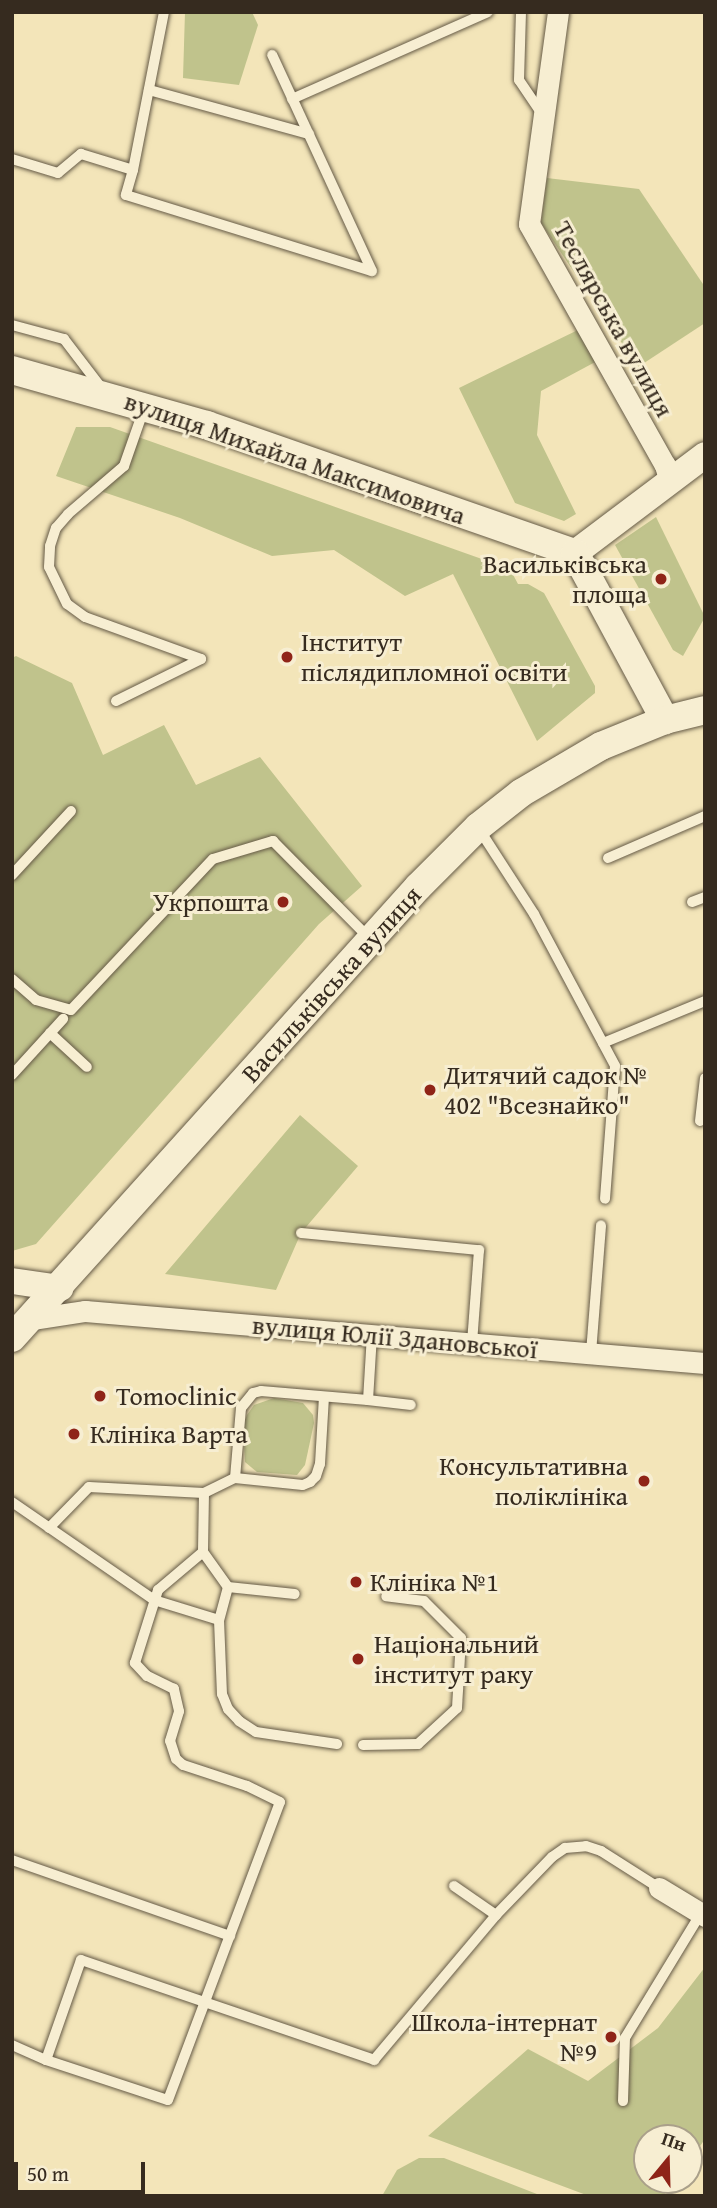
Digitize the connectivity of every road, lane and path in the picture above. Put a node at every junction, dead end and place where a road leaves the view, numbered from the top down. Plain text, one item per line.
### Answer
1 (164, 12) edge
2 (488, 12) edge
3 (521, 12) edge
4 (558, 12) edge
5 (272, 55) dead end
6 (149, 90) junction
7 (292, 99) junction
8 (545, 119) junction
9 (309, 134) junction
10 (12, 159) edge
11 (133, 170) junction
12 (12, 325) edge
13 (12, 370) edge
14 (107, 395) junction
15 (145, 406) junction
16 (705, 455) edge
17 (670, 482) junction
18 (575, 553) junction
19 (116, 701) dead end
20 (705, 710) edge
21 (665, 720) junction
22 (71, 811) dead end
23 (705, 816) edge
24 (478, 827) junction
25 (608, 858) dead end
26 (12, 875) edge
27 (705, 897) edge
28 (692, 902) dead end
29 (371, 939) junction
30 (12, 979) edge
31 (705, 1001) edge
32 (63, 1019) dead end
33 (50, 1033) junction
34 (603, 1043) junction
35 (87, 1067) dead end
36 (12, 1075) edge
37 (705, 1078) edge
38 (700, 1121) dead end
39 (605, 1199) dead end
40 (601, 1225) dead end
41 (301, 1233) dead end
42 (12, 1281) edge
43 (60, 1288) junction
44 (85, 1311) junction
45 (17, 1334) edge
46 (372, 1335) junction
47 (471, 1343) junction
48 (592, 1353) junction
49 (705, 1363) edge
50 (324, 1396) junction
51 (368, 1400) junction
52 (411, 1405) dead end
53 (235, 1478) junction
54 (204, 1493) junction
55 (12, 1502) edge
56 (49, 1528) junction
57 (203, 1552) junction
58 (228, 1587) junction
59 (295, 1594) dead end
60 (386, 1596) dead end
61 (154, 1600) junction
62 (219, 1620) junction
63 (337, 1744) dead end
64 (363, 1745) dead end
65 (12, 1860) edge
66 (454, 1886) dead end
67 (659, 1888) joint
68 (703, 1914) edge
69 (496, 1915) junction
70 (230, 1936) junction
71 (205, 2000) junction
72 (12, 2045) edge
73 (46, 2060) junction
74 (623, 2101) dead end

1 - 6 lane
2 - 7 lane
3 - 8 lane
4 - 8 street, Теслярська вулиця
5 - 7 lane
6 - 9 lane
6 - 11 lane
7 - 9 lane
8 - 17 street, Теслярська вулиця
9 - 11 lane
10 - 11 lane
12 - 14 lane
13 - 14 main road, вулиця Михайла Максимовича
14 - 15 main road, вулиця Михайла Максимовича
15 - 18 main road, вулиця Михайла Максимовича
15 - 19 lane
16 - 17 street
17 - 18 street
18 - 21 main road
20 - 21 main road, Васильківська вулиця
21 - 24 main road, Васильківська вулиця
22 - 26 lane
23 - 25 lane
24 - 29 main road, Васильківська вулиця
24 - 34 lane
27 - 28 lane
29 - 30 lane
29 - 43 main road, Васильківська вулиця
31 - 34 lane
32 - 33 lane
33 - 35 lane
33 - 36 lane
34 - 39 lane
37 - 38 lane
40 - 48 lane
41 - 47 lane
42 - 43 street
43 - 44 street
43 - 45 main road, Васильківська вулиця
44 - 45 street, вулиця Юлії Здановської
44 - 46 street, вулиця Юлії Здановської
46 - 47 street, вулиця Юлії Здановської
46 - 51 lane
47 - 48 street, вулиця Юлії Здановської
48 - 49 street, вулиця Юлії Здановської
50 - 51 lane
50 - 53 lane
50 - 53 lane
51 - 52 lane
53 - 54 lane
54 - 56 lane
54 - 57 lane
55 - 56 lane
56 - 61 lane
57 - 58 lane
57 - 61 lane
58 - 59 lane
58 - 62 lane
60 - 64 lane
61 - 62 lane
61 - 70 lane
62 - 63 lane
65 - 70 lane
66 - 69 lane
67 - 68 street
67 - 69 lane
68 - 74 lane
69 - 71 lane
70 - 71 lane
71 - 73 lane
71 - 73 lane
72 - 73 lane

